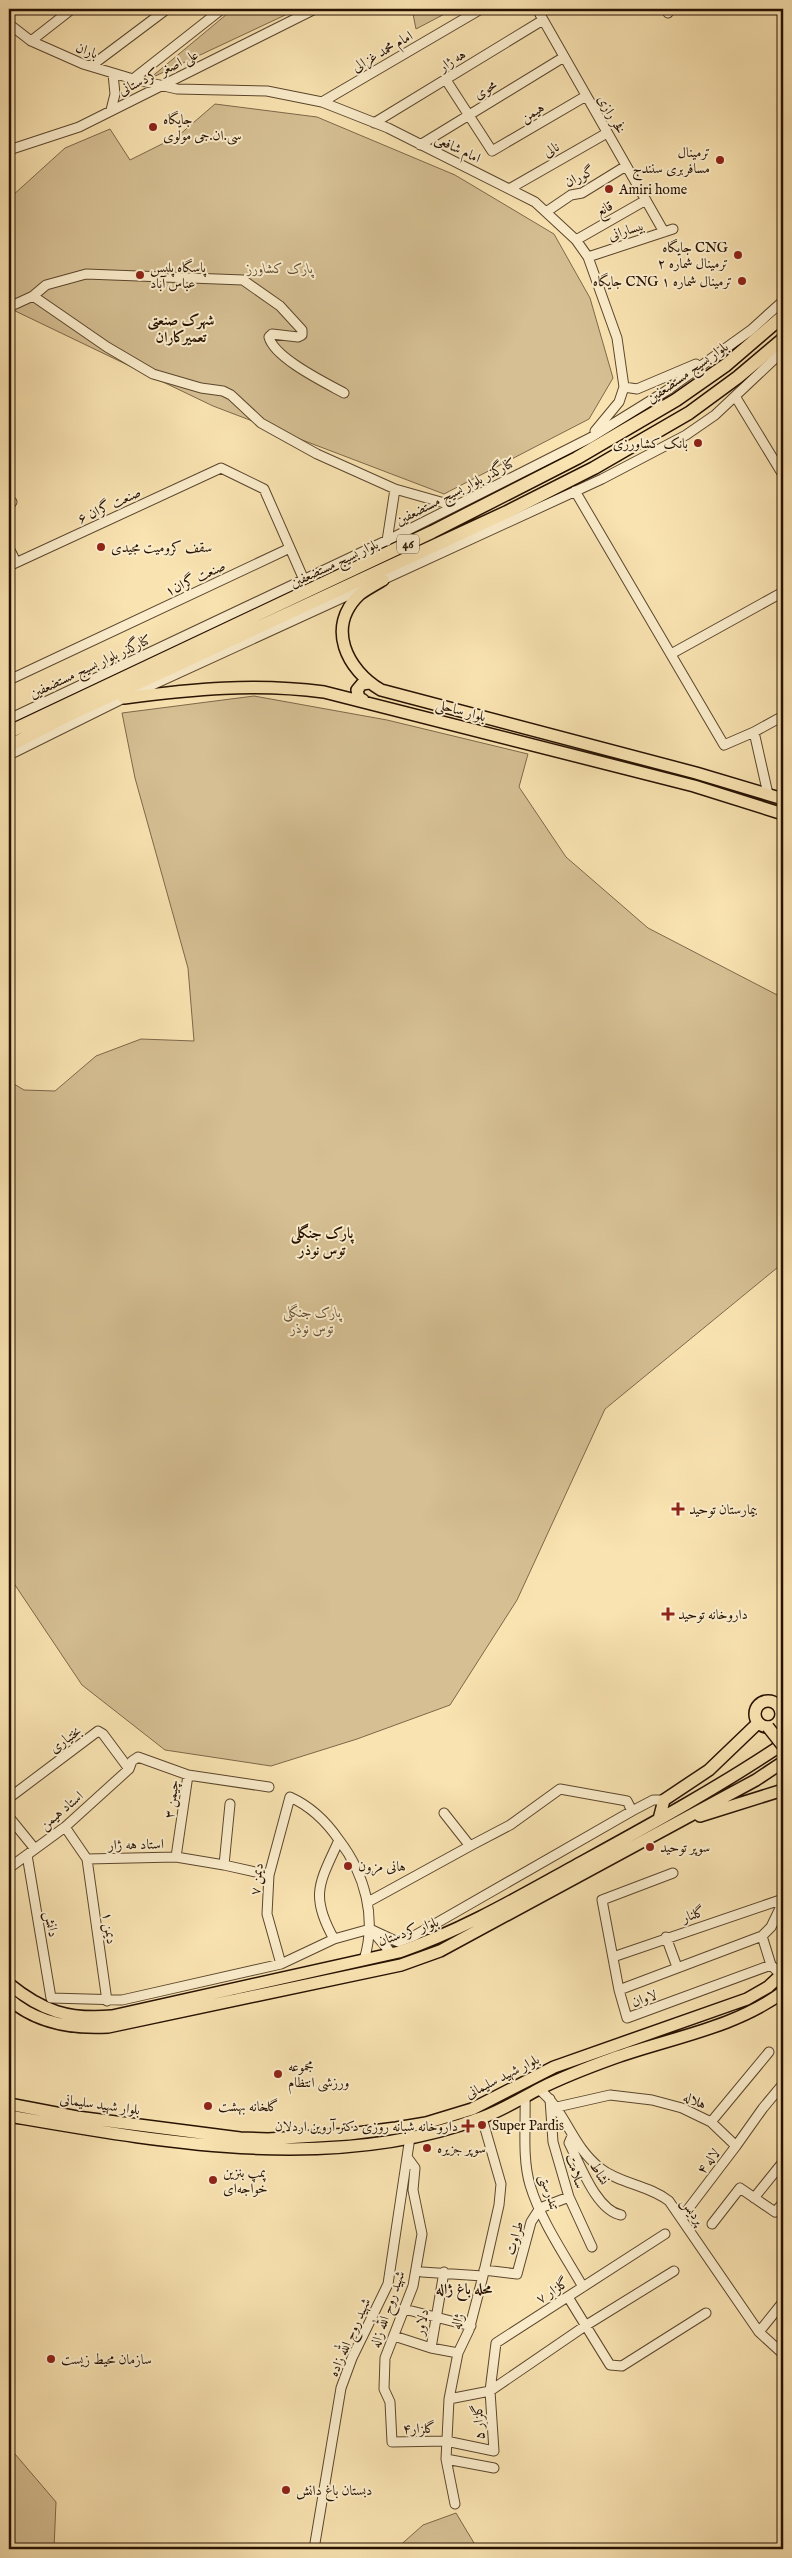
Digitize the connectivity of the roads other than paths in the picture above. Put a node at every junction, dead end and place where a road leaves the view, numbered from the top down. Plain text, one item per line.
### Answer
1 (72, 9) edge
2 (167, 9) edge
3 (222, 9) edge
4 (315, 9) edge
5 (481, 9) edge
6 (537, 9) edge
7 (543, 20) junction
8 (9, 24) edge
9 (31, 41) junction
10 (564, 57) junction
11 (91, 66) junction
12 (113, 74) junction
13 (133, 80) junction
14 (446, 80) junction
15 (162, 85) junction
16 (586, 96) junction
17 (322, 102) junction
18 (112, 110) junction
19 (468, 115) junction
20 (374, 123) junction
21 (607, 132) junction
22 (420, 145) junction
23 (9, 150) edge
24 (626, 166) junction
25 (509, 189) junction
26 (646, 200) junction
27 (546, 212) junction
28 (668, 231) joint
29 (576, 240) junction
30 (588, 257) junction
31 (33, 296) junction
32 (783, 301) edge
33 (9, 307) edge
34 (783, 316) edge
35 (783, 338) edge
36 (783, 351) edge
37 (716, 355) junction
38 (624, 387) junction
39 (344, 393) dead end
40 (735, 396) junction
41 (590, 438) junction
42 (783, 475) edge
43 (395, 489) junction
44 (575, 491) junction
45 (455, 506) junction
46 (387, 541) junction
47 (9, 548) edge
48 (290, 548) junction
49 (13, 564) edge
50 (304, 580) junction
51 (383, 580) junction
52 (783, 592) edge
53 (671, 654) junction
54 (9, 680) edge
55 (369, 683) junction
56 (124, 698) junction
57 (363, 700) junction
58 (783, 716) edge
59 (9, 719) edge
60 (9, 732) edge
61 (754, 732) junction
62 (9, 746) edge
63 (9, 754) edge
64 (768, 794) junction
65 (783, 799) edge
66 (783, 814) edge
67 (780, 1704) edge
68 (782, 1722) edge
69 (763, 1725) junction
70 (783, 1745) edge
71 (783, 1762) edge
72 (129, 1769) junction
73 (188, 1775) junction
74 (269, 1787) dead end
75 (783, 1790) edge
76 (9, 1798) edge
77 (664, 1800) junction
78 (230, 1804) dead end
79 (632, 1811) junction
80 (444, 1814) dead end
81 (9, 1817) edge
82 (658, 1819) junction
83 (681, 1821) junction
84 (64, 1827) junction
85 (339, 1840) junction
86 (470, 1846) junction
87 (35, 1848) junction
88 (27, 1855) junction
89 (176, 1857) junction
90 (87, 1858) junction
91 (224, 1864) junction
92 (9, 1868) edge
93 (673, 1873) dead end
94 (269, 1875) junction
95 (783, 1901) edge
96 (368, 1902) junction
97 (370, 1929) junction
98 (762, 1936) junction
99 (666, 1938) junction
100 (334, 1939) junction
101 (392, 1954) junction
102 (613, 1957) junction
103 (364, 1960) junction
104 (281, 1964) junction
105 (771, 1965) junction
106 (677, 1967) junction
107 (782, 1974) edge
108 (9, 1984) edge
109 (619, 1990) junction
110 (783, 1992) edge
111 (9, 1999) edge
112 (107, 2000) junction
113 (668, 2026) junction
114 (652, 2031) junction
115 (672, 2040) junction
116 (656, 2044) junction
117 (769, 2052) dead end
118 (782, 2086) edge
119 (539, 2089) junction
120 (525, 2097) junction
121 (550, 2099) junction
122 (9, 2104) edge
123 (558, 2107) junction
124 (9, 2116) edge
125 (482, 2118) junction
126 (711, 2122) junction
127 (128, 2129) junction
128 (572, 2136) junction
129 (410, 2137) junction
130 (736, 2146) junction
131 (407, 2157) junction
132 (783, 2162) edge
133 (569, 2197) junction
134 (754, 2198) junction
135 (783, 2202) edge
136 (540, 2208) junction
137 (621, 2215) dead end
138 (682, 2217) junction
139 (712, 2224) dead end
140 (665, 2234) dead end
141 (592, 2247) dead end
142 (674, 2271) dead end
143 (422, 2272) dead end
144 (444, 2272) junction
145 (484, 2273) junction
146 (583, 2287) junction
147 (568, 2297) junction
148 (783, 2302) edge
149 (404, 2308) junction
150 (706, 2313) dead end
151 (437, 2317) junction
152 (470, 2326) junction
153 (585, 2326) junction
154 (759, 2332) junction
155 (394, 2336) junction
156 (430, 2348) junction
157 (458, 2353) junction
158 (783, 2354) edge
159 (490, 2392) junction
160 (449, 2399) junction
161 (446, 2441) junction
162 (392, 2442) joint
163 (494, 2451) joint
164 (446, 2459) junction
165 (494, 2468) dead end
166 (455, 2504) dead end
167 (314, 2549) edge

1 - 9 street
2 - 11 street
3 - 13 street
4 - 15 street, علی اصغر کردستانی
5 - 17 street, امام محمد غزالی
6 - 7 street, فخر رازی
7 - 10 street, فخر رازی
7 - 14 street, هه ژار
8 - 9 street, باران
9 - 11 street, باران
10 - 16 street, فخر رازی
10 - 19 street, محوی
11 - 12 street, باران
12 - 13 street, باران
12 - 18 street
13 - 15 street, باران
14 - 19 street
14 - 20 street, هه ژار
15 - 17 street, امام شافعی
15 - 18 street, علی اصغر کردستانی
16 - 19 street, هیمن
16 - 21 street, فخر رازی
17 - 20 street, امام شافعی
18 - 23 street, علی اصغر کردستانی
19 - 22 street, محوی
20 - 22 street, امام شافعی
21 - 24 street, فخر رازی
21 - 25 street, نالی
22 - 25 street, امام شافعی
24 - 26 street, فخر رازی
24 - 27 street, گوران
25 - 27 street, امام شافعی
26 - 28 street, فخر رازی
26 - 29 street, قانع
27 - 29 street, امام شافعی
28 - 30 street, بیسارانی
29 - 30 street, امام شافعی
30 - 38 street, امام شافعی
31 - 33 street
31 - 39 street
31 - 43 street
32 - 37 street, کنارگذر بلوار بسیج مستضعفین
34 - 60 highway, بلوار بسیج مستضعفین / 46
35 - 62 highway, بلوار بسیج مستضعفین / 46
36 - 40 street
37 - 38 street
37 - 41 street, کنارگذر بلوار بسیج مستضعفین
38 - 41 street
40 - 42 street
40 - 44 street
41 - 45 street, کنارگذر بلوار بسیج مستضعفین
43 - 45 street
43 - 46 street
44 - 51 street
44 - 53 street
45 - 46 street, کنارگذر بلوار بسیج مستضعفین
46 - 50 street, کنارگذر بلوار بسیج مستضعفین
47 - 49 street
48 - 49 street, صنعت گران ۶
48 - 50 street
48 - 54 street, صنعت گران۱
50 - 59 street, کنارگذر بلوار بسیج مستضعفین
51 - 55 main road, بلوار ساحلی
51 - 56 street
52 - 53 street
53 - 61 street
55 - 57 main road
55 - 64 main road, بلوار ساحلی
56 - 57 main road, بلوار ساحلی
56 - 63 street
57 - 66 main road, بلوار ساحلی
58 - 61 street
61 - 64 street
64 - 65 main road, بلوار ساحلی
67 - 68 main road
67 - 69 main road
68 - 69 main road
69 - 70 main road, bridge
69 - 77 main road
70 - 82 main road, بلوار کردستان
71 - 83 main road, بلوار کردستان
72 - 73 street, استاد هیمن
72 - 76 street, بختیاری
72 - 84 street, استاد هیمن
73 - 74 street
73 - 89 street, چیمن ۳
75 - 83 main road
77 - 79 street
77 - 82 main road
78 - 91 street
79 - 86 street
79 - 97 street
80 - 86 street
81 - 87 street
82 - 101 main road, بلوار کردستان
83 - 111 main road, بلوار کردستان
84 - 87 street, استاد هیمن
84 - 90 street
85 - 94 street, دیمن ۷
85 - 96 street
85 - 100 street
86 - 96 street
87 - 88 street, استاد هیمن
88 - 92 street, استاد هیمن
88 - 112 street, دانش
89 - 90 street, استاد هه ژار
89 - 91 street, استاد هه ژار
90 - 112 street, دیمن ۱
91 - 94 street, استاد هه ژار
93 - 102 street
94 - 104 street, دیمن ۷
95 - 98 street
95 - 99 street, گلنار
96 - 97 street
97 - 100 street
97 - 101 street
97 - 103 street
98 - 105 street
98 - 106 street, لاوان
99 - 102 street, گلنار
99 - 106 street
100 - 104 street
101 - 103 main road, بلوار کردستان
102 - 109 street
103 - 108 main road, بلوار کردستان
104 - 112 street
105 - 107 street
105 - 109 street, لاوان
106 - 109 street, لاوان
107 - 113 main road, بلوار شهید سلیمانی
110 - 115 main road, بلوار شهید سلیمانی
113 - 114 main road, بلوار شهید سلیمانی
113 - 115 main road
114 - 116 main road
114 - 127 main road, بلوار شهید سلیمانی
115 - 116 main road, بلوار شهید سلیمانی
116 - 119 main road, بلوار شهید سلیمانی
117 - 126 street
118 - 130 street
119 - 120 main road, بلوار شهید سلیمانی
119 - 121 street, پردیس
120 - 125 main road, بلوار شهید سلیمانی
120 - 136 street, تندرستی
121 - 123 street, پردیس
121 - 133 street, سلامت
122 - 127 main road, بلوار شهید سلیمانی
123 - 126 street, هلاله
123 - 128 street, پردیس
124 - 127 main road, بلوار شهید سلیمانی
125 - 129 main road, بلوار شهید سلیمانی
125 - 145 street, ژاله
126 - 130 street, هلاله
127 - 129 main road, بلوار شهید سلیمانی
128 - 137 street, نشاط
128 - 138 street, پردیس
129 - 131 street, شهید روح الله زاده
130 - 138 street, لاله ۴
131 - 149 street, شهید روح الله زاله
131 - 167 street, شهید روح الله زاده
132 - 134 street
133 - 136 street, طراوت
133 - 141 street, سلامت
134 - 135 street
134 - 139 street
136 - 145 street, طراوت
136 - 146 street, تندرستی
138 - 154 street, پردیس
140 - 146 street, گلزار ۷
142 - 153 street
143 - 144 street
144 - 145 street
144 - 151 street, دلاور
145 - 152 street, ژاله
146 - 147 street, گلزار ۷
147 - 153 street
147 - 159 street, گلزار ۷
148 - 154 street
149 - 151 street
149 - 155 street, شهید روح الله زاله
150 - 153 street
151 - 152 street
151 - 156 street, دلاور
152 - 157 street, ژاله
153 - 159 street
154 - 158 street, پردیس
155 - 156 street
155 - 162 street, شهید روح الله زاله
156 - 157 street
157 - 160 street, ژاله
159 - 160 street
159 - 163 street, گلزار ۵
160 - 161 street, ژاله
161 - 162 street, گلزار۴
161 - 163 street, گلزار۴
161 - 164 street, ژاله
164 - 165 street
164 - 166 street, ژاله

